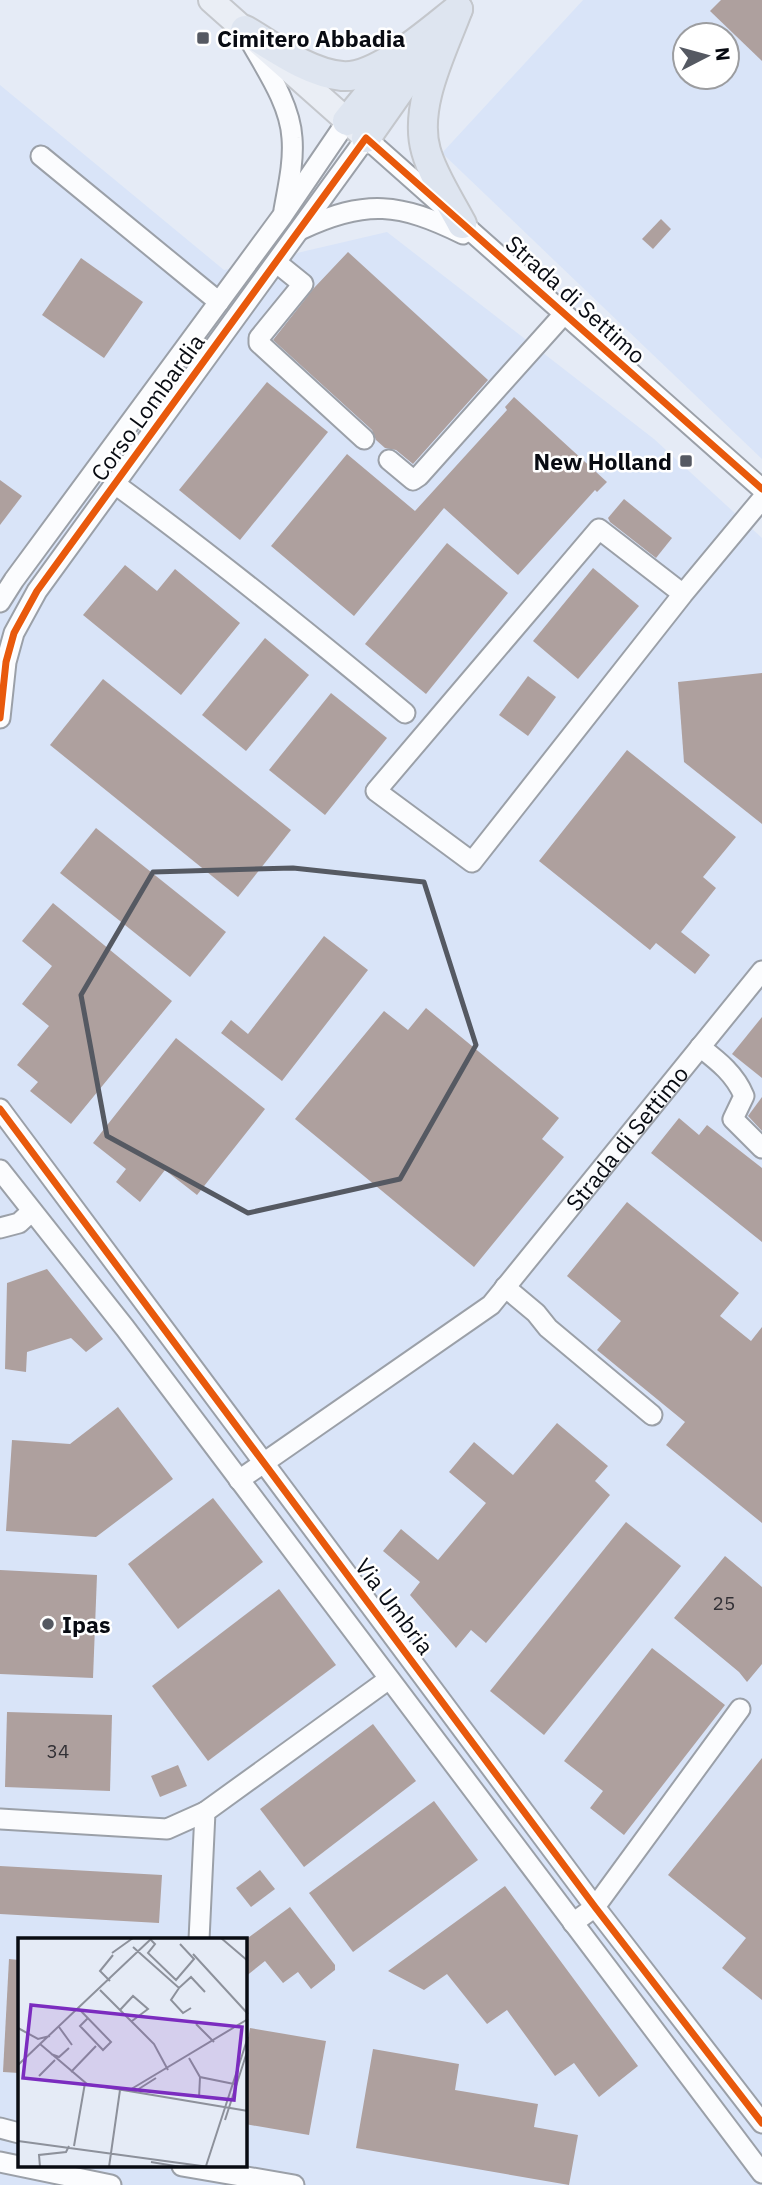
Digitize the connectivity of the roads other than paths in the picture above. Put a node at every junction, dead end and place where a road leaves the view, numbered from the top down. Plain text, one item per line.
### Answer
1 (211, 0) edge
2 (460, 4) edge
3 (245, 30) junction
4 (403, 52) junction
5 (357, 129) junction
6 (41, 156) dead end
7 (283, 215) junction
8 (462, 224) junction
9 (301, 229) junction
10 (487, 246) junction
11 (277, 263) junction
12 (219, 302) junction
13 (564, 314) junction
14 (364, 439) dead end
15 (389, 460) dead end
16 (115, 484) junction
17 (762, 489) edge
18 (762, 499) edge
19 (683, 594) junction
20 (0, 602) edge
21 (7, 630) edge
22 (405, 713) dead end
23 (0, 718) edge
24 (762, 971) edge
25 (700, 1047) junction
26 (0, 1109) edge
27 (762, 1148) edge
28 (0, 1170) edge
29 (32, 1211) junction
30 (0, 1228) edge
31 (505, 1287) junction
32 (142, 1299) junction
33 (119, 1321) junction
34 (652, 1415) dead end
35 (264, 1463) junction
36 (239, 1480) junction
37 (389, 1679) junction
38 (740, 1709) dead end
39 (498, 1776) junction
40 (475, 1793) junction
41 (205, 1812) junction
42 (0, 1819) edge
43 (595, 1907) junction
44 (573, 1923) junction
45 (199, 1938) edge
46 (747, 2104) junction
47 (762, 2123) edge
48 (726, 2126) junction
49 (0, 2129) edge
50 (18, 2133) edge
51 (0, 2162) edge
52 (18, 2166) edge
53 (29, 2168) edge
54 (186, 2168) edge
55 (762, 2173) edge
56 (208, 2178) edge
57 (111, 2185) edge
58 (294, 2185) edge

1 - 3 main road, Strada di Settimo
2 - 4 highway
2 - 5 highway
2 - 8 highway
3 - 4 highway
3 - 5 main road, Strada di Settimo
3 - 7 street
4 - 5 highway
5 - 7 street, Corso Lombardia
5 - 8 street, Strada di Settimo
5 - 9 street, Corso Lombardia
6 - 12 street
7 - 12 street, Corso Lombardia
8 - 10 street, Strada di Settimo
9 - 10 street
9 - 11 street, Corso Lombardia
10 - 13 street, Strada di Settimo
11 - 14 street
11 - 16 street, Corso Lombardia
12 - 20 street, Corso Lombardia
13 - 15 street
13 - 17 street, Strada di Settimo
16 - 21 street, Corso Lombardia
16 - 22 street
18 - 19 street
19 - 19 street
21 - 23 street, Corso Lombardia
24 - 25 street, Strada di Settimo
25 - 27 street
25 - 31 street, Strada di Settimo
26 - 32 street, Via Umbria
28 - 29 street
29 - 30 street
29 - 33 street
31 - 34 street
31 - 35 street, Strada di Settimo
32 - 33 street
32 - 35 street, Via Umbria
33 - 36 street
35 - 36 street, Strada di Settimo
35 - 39 street, Via Umbria
36 - 37 street
37 - 40 street
37 - 41 street
38 - 43 street
39 - 40 street
39 - 43 street, Via Umbria
40 - 44 street
41 - 42 street
41 - 45 street
43 - 44 street
43 - 46 street, Via Umbria
44 - 48 street
46 - 47 street, Via Umbria
46 - 48 street
48 - 55 street
49 - 50 street
51 - 52 street
53 - 57 street
54 - 56 street
56 - 58 street

